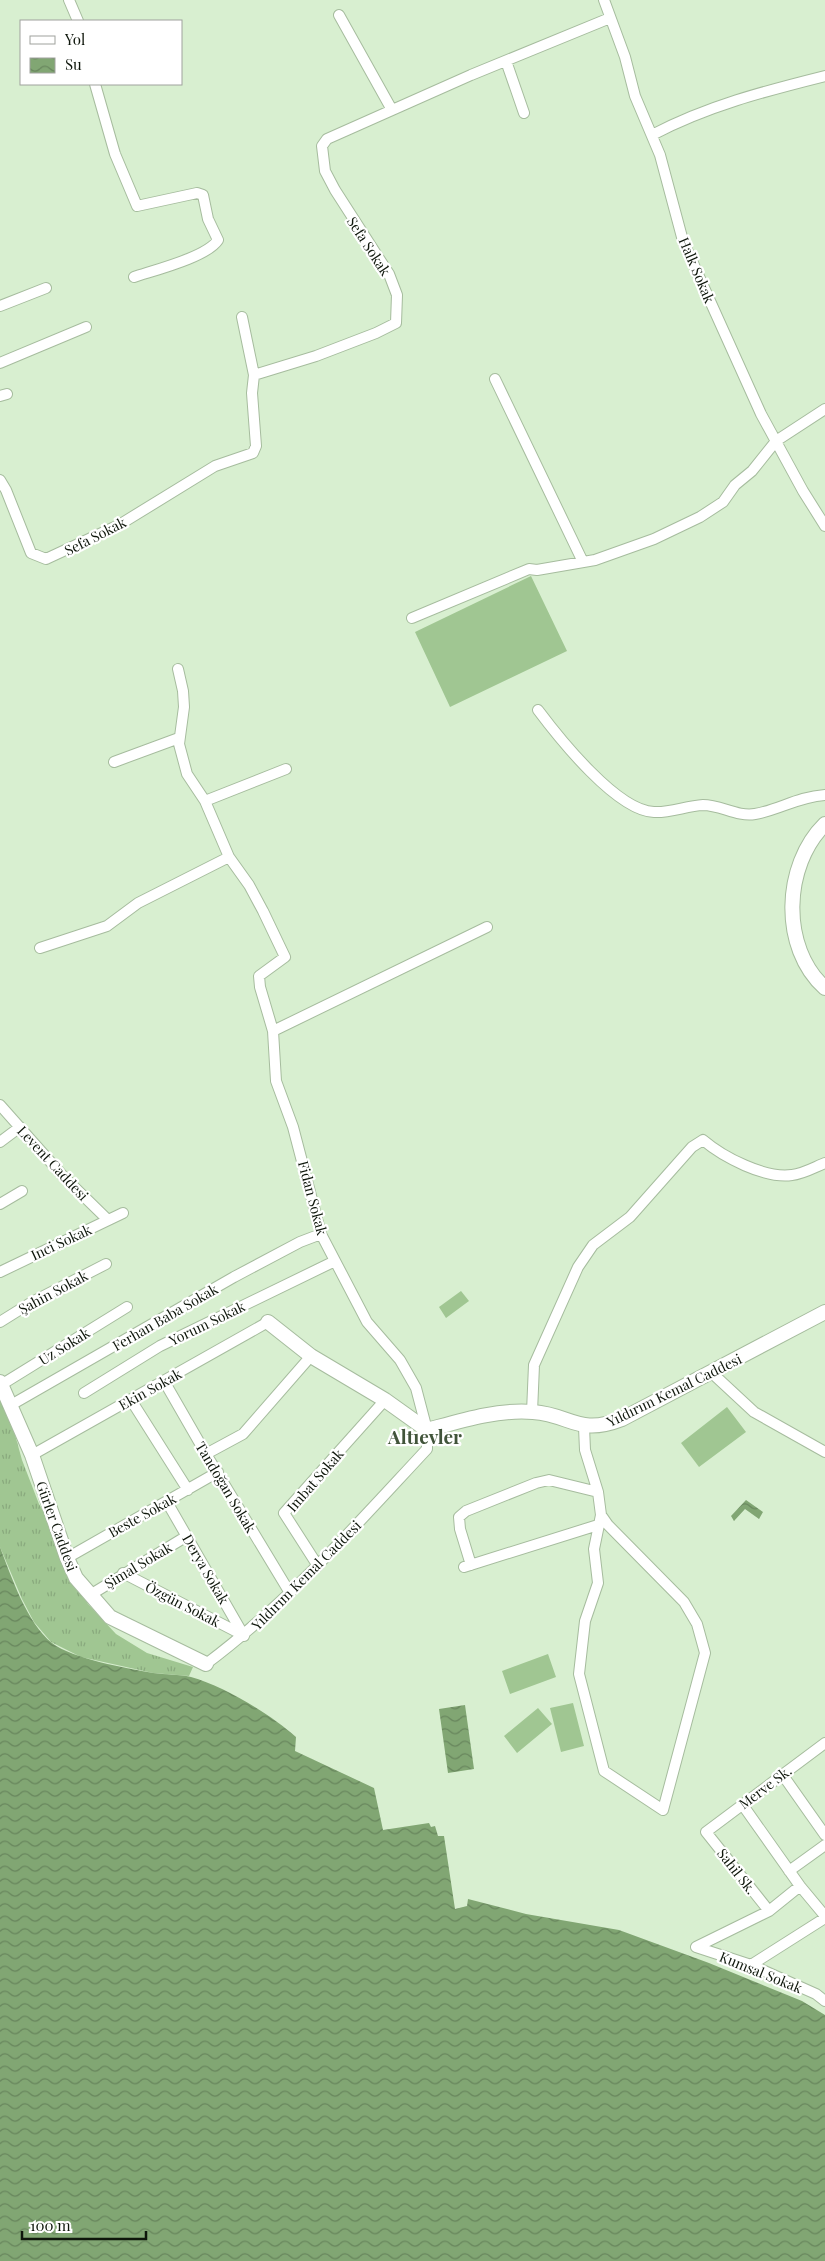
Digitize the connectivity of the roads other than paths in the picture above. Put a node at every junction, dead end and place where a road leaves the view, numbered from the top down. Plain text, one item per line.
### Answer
1 (70, 0) edge
2 (604, 0) edge
3 (339, 15) dead end
4 (610, 18) junction
5 (78, 20) edge
6 (506, 60) junction
7 (825, 76) edge
8 (95, 85) edge
9 (392, 110) junction
10 (524, 113) dead end
11 (652, 135) junction
12 (134, 277) dead end
13 (46, 288) dead end
14 (0, 306) edge
15 (242, 316) dead end
16 (86, 327) dead end
17 (0, 363) edge
18 (254, 375) junction
19 (495, 379) dead end
20 (825, 409) edge
21 (776, 441) junction
22 (0, 480) edge
23 (825, 526) edge
24 (583, 562) junction
25 (412, 618) dead end
26 (178, 669) dead end
27 (538, 710) dead end
28 (179, 738) junction
29 (114, 762) dead end
30 (286, 769) dead end
31 (825, 795) edge
32 (205, 801) junction
33 (825, 824) edge
34 (229, 857) junction
35 (487, 927) dead end
36 (40, 948) dead end
37 (825, 988) edge
38 (273, 1032) junction
39 (0, 1105) edge
40 (20, 1128) junction
41 (0, 1142) edge
42 (825, 1163) edge
43 (22, 1192) dead end
44 (0, 1204) edge
45 (123, 1213) dead end
46 (108, 1220) junction
47 (321, 1234) junction
48 (335, 1261) junction
49 (106, 1264) dead end
50 (0, 1272) edge
51 (127, 1307) dead end
52 (825, 1312) edge
53 (0, 1322) edge
54 (268, 1322) joint
55 (311, 1356) junction
56 (712, 1373) junction
57 (164, 1380) junction
58 (1, 1384) edge
59 (84, 1393) dead end
60 (131, 1400) junction
61 (385, 1400) junction
62 (11, 1406) junction
63 (532, 1412) junction
64 (584, 1427) junction
65 (427, 1430) junction
66 (825, 1452) edge
67 (206, 1454) junction
68 (32, 1455) junction
69 (218, 1472) junction
70 (188, 1490) junction
71 (598, 1492) junction
72 (167, 1502) junction
73 (600, 1520) junction
74 (187, 1536) junction
75 (67, 1558) junction
76 (318, 1566) junction
77 (123, 1573) junction
78 (290, 1593) junction
79 (90, 1595) junction
80 (244, 1636) junction
81 (206, 1664) joint
82 (825, 1743) edge
83 (782, 1774) junction
84 (742, 1804) junction
85 (706, 1832) joint
86 (825, 1835) edge
87 (825, 1845) edge
88 (789, 1871) junction
89 (800, 1886) junction
90 (768, 1911) junction
91 (825, 1917) edge
92 (751, 1965) junction
93 (825, 2000) edge

1 - 5 street
2 - 4 street, Halk Sokak
3 - 9 street
4 - 6 street, Sefa Sokak
4 - 11 street, Halk Sokak
6 - 9 street, Sefa Sokak
6 - 10 street
7 - 11 street
8 - 12 street
9 - 18 street, Sefa Sokak
11 - 21 street, Halk Sokak
13 - 14 street
15 - 18 street
16 - 17 street
18 - 22 street, Sefa Sokak
19 - 24 street
20 - 21 street
21 - 23 street, Halk Sokak
21 - 24 street
24 - 25 street
26 - 28 street
27 - 31 street
28 - 29 street
28 - 32 street
30 - 32 street
32 - 34 street
33 - 37 street
34 - 36 street
34 - 38 street, Fidan Sokak
35 - 38 street
38 - 47 street, Fidan Sokak
39 - 40 street, Levent Caddesi
40 - 41 street
40 - 46 street, Levent Caddesi
42 - 63 street
43 - 44 street
45 - 46 street, Inci Sokak
46 - 50 street, Inci Sokak
47 - 48 street, Fidan Sokak
47 - 62 street, Ferhan Baba Sokak
48 - 59 street, Yorum Sokak
48 - 65 street, Fidan Sokak
49 - 53 street, Şahin Sokak
51 - 58 street, Uz Sokak
52 - 56 street, Yıldırım Kemal Caddesi
54 - 55 street
54 - 57 street, Ekin Sokak
55 - 61 street
55 - 67 street
56 - 64 street, Yıldırım Kemal Caddesi
56 - 66 street
57 - 60 street, Ekin Sokak
57 - 67 street, Tandoğan Sokak
58 - 62 street, Gürler Caddesi
60 - 68 street, Ekin Sokak
60 - 70 street
61 - 65 street
61 - 76 street, Imbat Sokak
62 - 68 street, Gürler Caddesi
63 - 64 street, Yıldırım Kemal Caddesi
63 - 65 street, Yıldırım Kemal Caddesi
64 - 71 street
65 - 76 street, Yıldırım Kemal Caddesi
67 - 69 street, Tandoğan Sokak
68 - 75 street, Gürler Caddesi
69 - 70 street, Beste Sokak
69 - 78 street, Tandoğan Sokak
70 - 72 street, Beste Sokak
71 - 73 street
71 - 73 street
72 - 74 street, Derya Sokak
72 - 75 street, Beste Sokak
73 - 73 street
74 - 77 street, Şimal Sokak
74 - 80 street, Derya Sokak
75 - 79 street, Gürler Caddesi
76 - 78 street, Yıldırım Kemal Caddesi
77 - 79 street, Şimal Sokak
77 - 80 street, Özgün Sokak
78 - 80 street, Yıldırım Kemal Caddesi
79 - 81 street, Gürler Caddesi
80 - 81 street, Yıldırım Kemal Caddesi
82 - 83 street, Merve Sk.
83 - 84 street, Merve Sk.
83 - 86 street
84 - 85 street, Merve Sk.
84 - 88 street
85 - 90 street, Sahil Sk.
87 - 88 street
88 - 89 street
89 - 90 street
89 - 91 street
90 - 92 street, Kumsal Sokak
91 - 92 street
92 - 93 street, Kumsal Sokak

